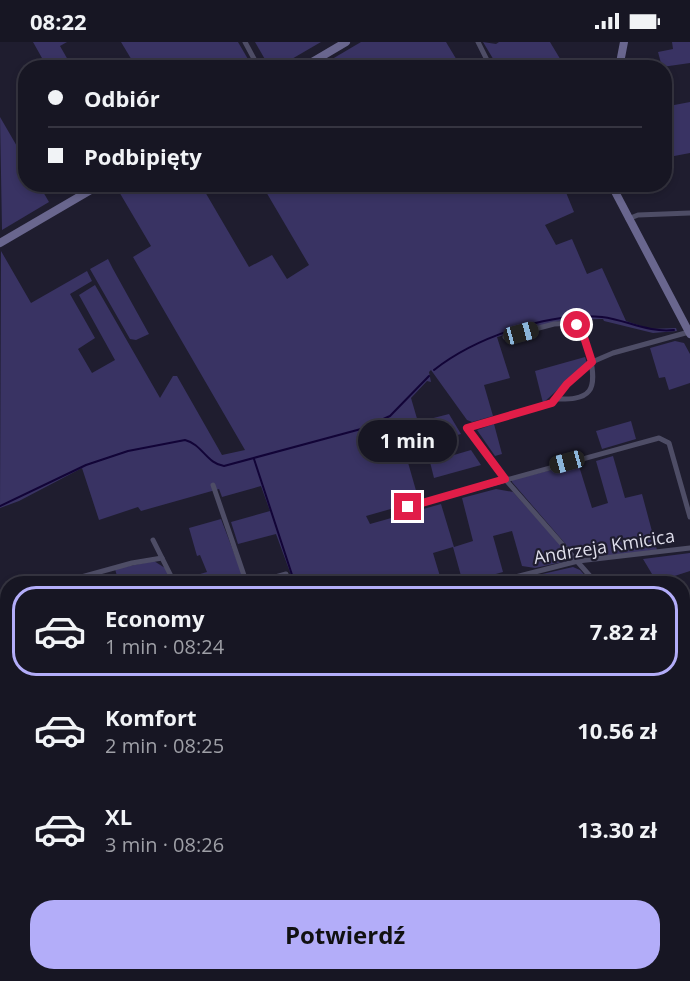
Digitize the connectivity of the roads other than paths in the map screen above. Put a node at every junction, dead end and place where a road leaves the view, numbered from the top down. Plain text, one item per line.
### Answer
1 (244, 42) edge
2 (346, 42) edge
3 (478, 42) edge
4 (624, 42) edge
5 (254, 60) edge
6 (316, 60) edge
7 (487, 60) edge
8 (621, 60) edge
9 (87, 192) edge
10 (615, 192) edge
11 (690, 213) edge
12 (628, 219) junction
13 (0, 243) edge
14 (690, 333) edge
15 (505, 337) dead end
16 (592, 362) junction
17 (556, 399) junction
18 (505, 479) junction
19 (213, 485) dead end
20 (408, 507) dead end
21 (690, 517) edge
22 (153, 540) dead end
23 (690, 548) edge
24 (162, 558) junction
25 (578, 561) junction
26 (285, 574) dead end
27 (85, 576) edge
28 (171, 576) edge
29 (245, 576) edge
30 (278, 576) edge
31 (519, 576) edge
32 (590, 576) edge

1 - 5 street
2 - 6 street
3 - 7 street
4 - 8 street
9 - 13 street
10 - 12 street
11 - 12 street
12 - 14 street
14 - 16 street
15 - 16 street
16 - 17 street
16 - 17 street
17 - 18 street
18 - 20 street
18 - 21 street
18 - 25 street
19 - 29 street
22 - 24 street
23 - 25 street, Andrzeja Kmicica
24 - 27 street
24 - 28 street
25 - 31 street, Andrzeja Kmicica
25 - 32 street
26 - 30 street

